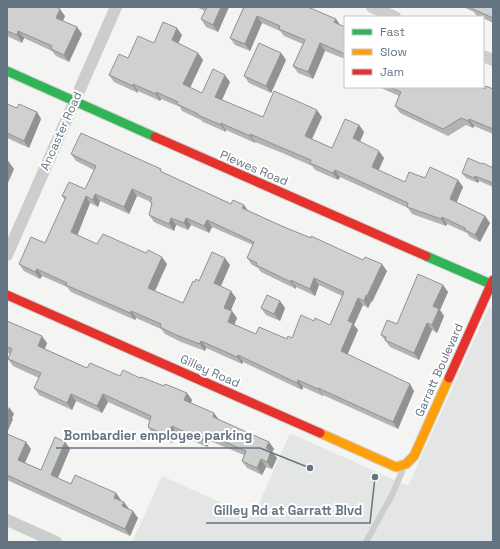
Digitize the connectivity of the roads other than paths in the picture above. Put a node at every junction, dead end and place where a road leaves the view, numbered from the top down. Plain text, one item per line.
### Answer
1 (116, 7) edge
2 (372, 7) edge
3 (393, 16) edge
4 (7, 70) edge
5 (75, 101) junction
6 (7, 255) edge
7 (492, 283) edge
8 (7, 295) edge
9 (404, 467) junction
10 (7, 520) edge
11 (56, 542) edge
12 (366, 542) edge

1 - 5 street, Ancaster Road
2 - 3 street
4 - 5 street, Plewes Road
5 - 6 street, Ancaster Road
5 - 7 street, Plewes Road
7 - 9 street, Garratt Boulevard
8 - 9 street, Gilley Road
9 - 12 lane
10 - 11 street

